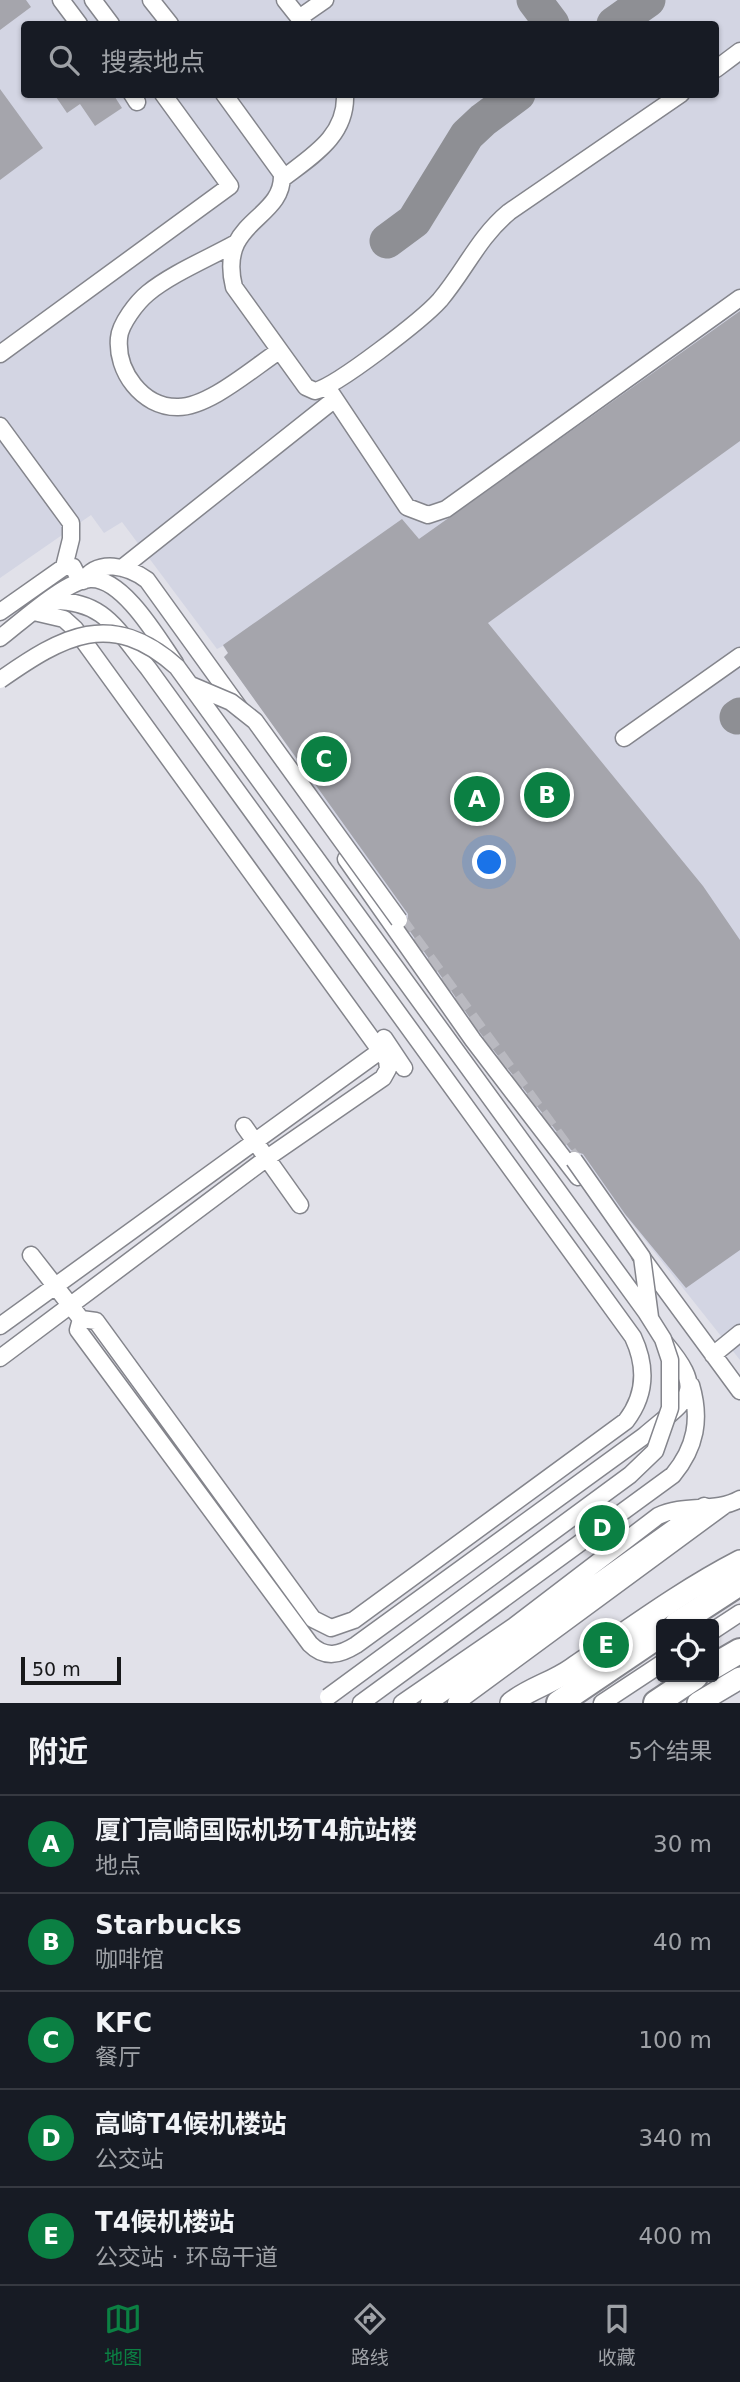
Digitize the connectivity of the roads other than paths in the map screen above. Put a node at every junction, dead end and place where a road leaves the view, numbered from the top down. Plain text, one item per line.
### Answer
1 (61, 0) edge
2 (93, 0) edge
3 (151, 0) edge
4 (285, 0) edge
5 (325, 0) edge
6 (77, 21) edge
7 (109, 21) edge
8 (168, 21) edge
9 (302, 21) edge
10 (740, 51) edge
11 (719, 67) edge
12 (166, 98) edge
13 (227, 98) edge
14 (345, 98) edge
15 (675, 98) edge
16 (282, 179) junction
17 (236, 243) junction
18 (740, 298) edge
19 (279, 351) junction
20 (0, 354) edge
21 (331, 393) junction
22 (0, 426) edge
23 (64, 567) junction
24 (122, 568) junction
25 (81, 581) junction
26 (50, 601) junction
27 (0, 612) edge
28 (34, 612) junction
29 (0, 638) edge
30 (740, 656) edge
31 (0, 680) edge
32 (191, 685) junction
33 (624, 738) dead end
34 (399, 920) tunnel mouth
35 (320, 968) junction
36 (380, 1051) junction
37 (404, 1068) dead end
38 (244, 1126) dead end
39 (254, 1141) junction
40 (267, 1158) junction
41 (574, 1160) tunnel mouth
42 (300, 1205) dead end
43 (31, 1255) dead end
44 (55, 1286) junction
45 (69, 1304) junction
46 (80, 1319) junction
47 (651, 1319) junction
48 (0, 1326) edge
49 (740, 1333) edge
50 (713, 1355) junction
51 (0, 1358) edge
52 (690, 1379) junction
53 (740, 1391) edge
54 (734, 1501) edge
55 (704, 1506) junction
56 (740, 1561) edge
57 (740, 1583) edge
58 (740, 1613) edge
59 (685, 1619) edge
60 (719, 1627) edge
61 (656, 1637) edge
62 (740, 1651) edge
63 (719, 1663) edge
64 (656, 1667) edge
65 (740, 1678) edge
66 (573, 1680) junction
67 (688, 1682) edge
68 (324, 1700) edge
69 (361, 1703) edge
70 (402, 1703) edge
71 (429, 1703) edge
72 (456, 1703) edge
73 (511, 1703) edge
74 (559, 1703) edge
75 (602, 1703) edge
76 (656, 1703) edge
77 (698, 1703) edge

1 - 6 street
2 - 7 street
3 - 8 street
4 - 9 street
5 - 9 street
10 - 11 street
12 - 20 street
13 - 16 street
14 - 16 street
15 - 21 street
16 - 17 street
17 - 19 street
17 - 19 street
18 - 21 street
19 - 21 street
21 - 24 street
22 - 23 street
23 - 25 street
23 - 27 street
24 - 25 street
24 - 50 street
25 - 26 street
25 - 52 street
26 - 28 street
26 - 46 street
28 - 29 street
28 - 35 street
30 - 33 street
31 - 32 street, bridge
32 - 34 street, bridge
32 - 47 street, bridge
35 - 36 street
35 - 37 street
36 - 39 street
36 - 40 street
38 - 39 street
39 - 40 street
39 - 44 street
40 - 42 street
40 - 45 street
41 - 47 street, bridge
43 - 44 street
44 - 45 street
44 - 48 street
45 - 46 street
45 - 51 street
46 - 52 street
47 - 68 street, bridge
49 - 50 street
50 - 53 street
52 - 69 street
54 - 55 street
54 - 72 street
55 - 70 street
55 - 71 street
56 - 66 main road
57 - 59 highway
58 - 60 street
61 - 66 highway
62 - 63 highway
64 - 75 street
65 - 77 main road
66 - 73 main road
66 - 74 highway
67 - 76 highway

